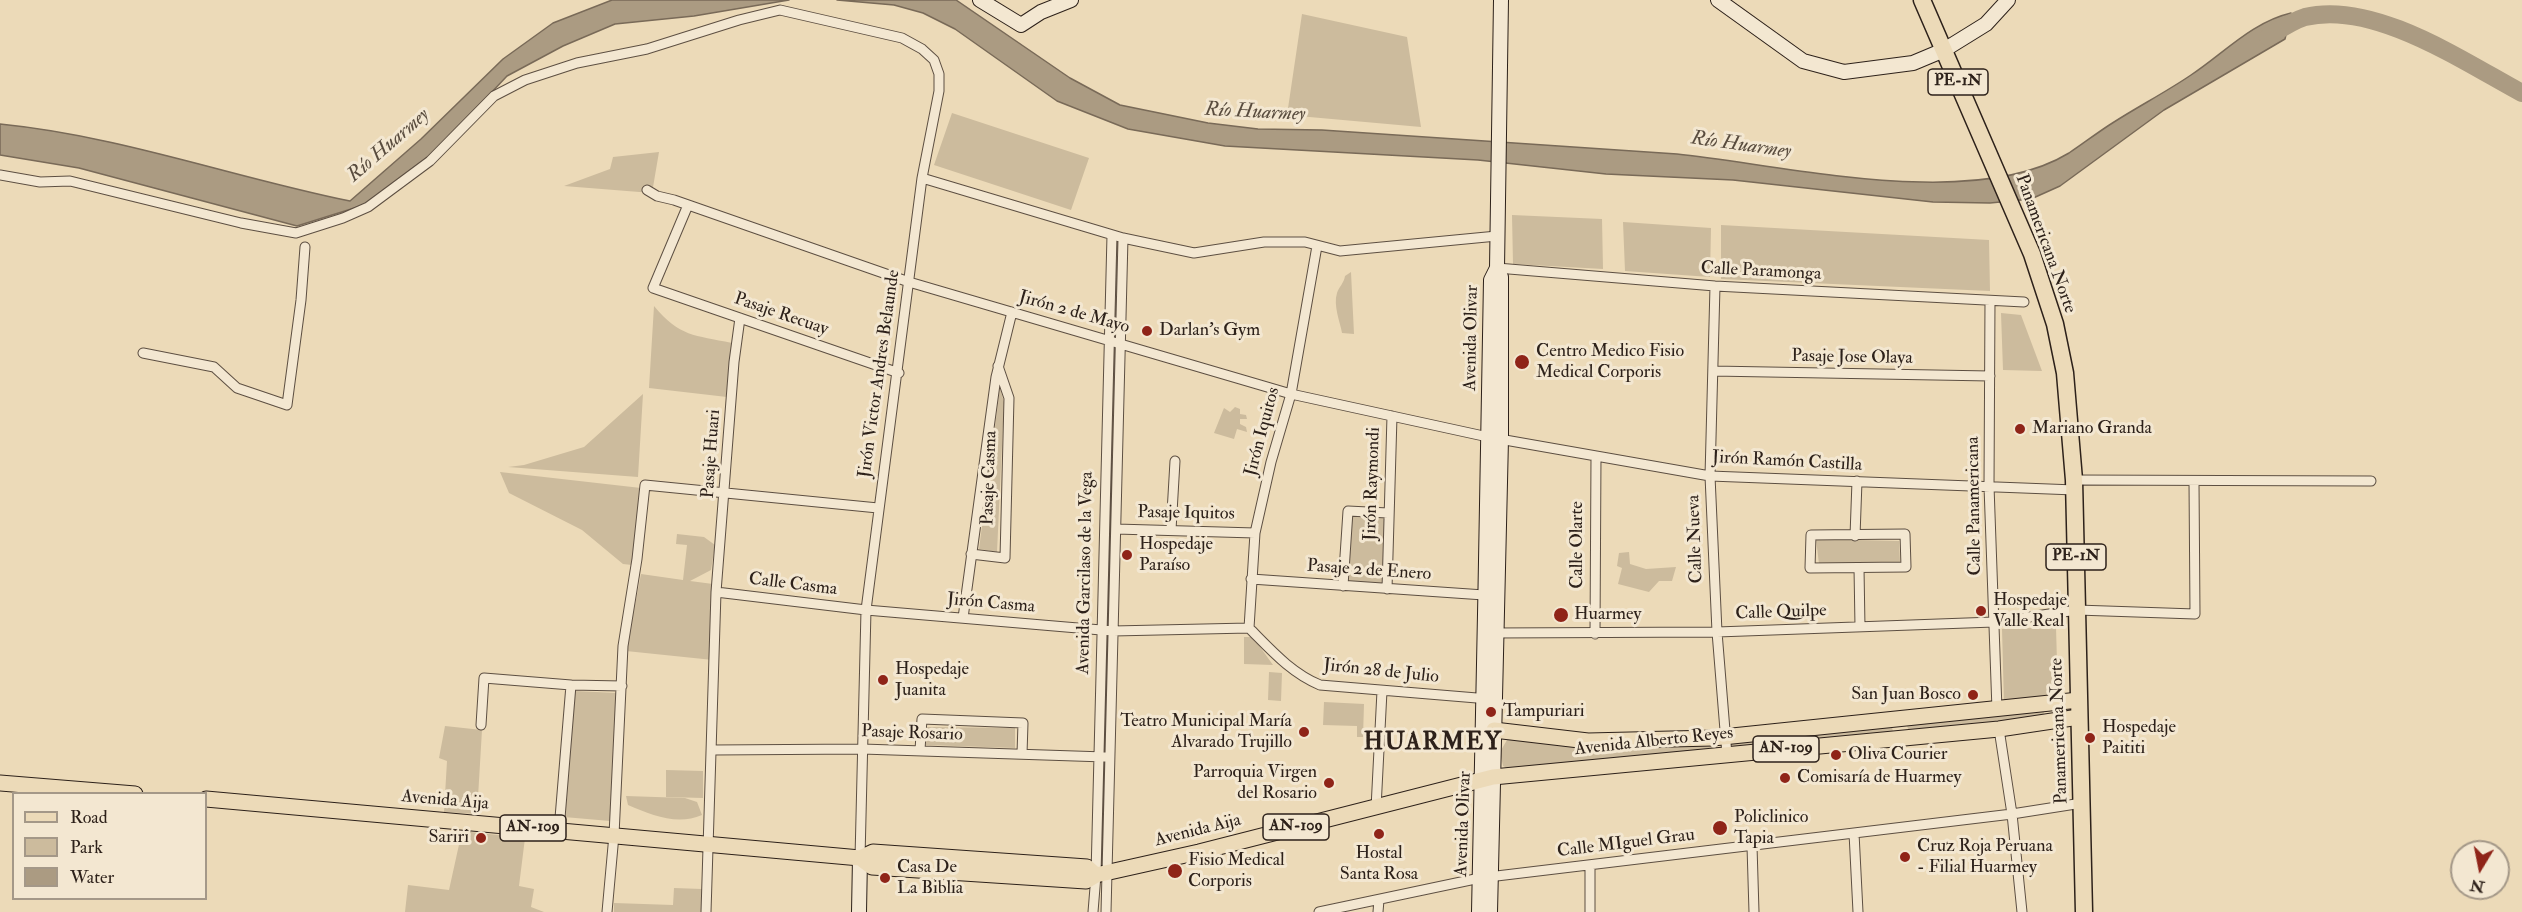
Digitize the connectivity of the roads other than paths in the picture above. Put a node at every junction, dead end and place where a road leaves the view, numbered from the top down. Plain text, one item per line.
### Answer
1 (980, 0) edge
2 (1071, 0) edge
3 (1501, 0) edge
4 (1718, 0) edge
5 (1922, 0) edge
6 (2008, 0) edge
7 (780, 5) edge
8 (1944, 50) junction
9 (0, 175) edge
10 (922, 178) junction
11 (647, 190) dead end
12 (688, 205) junction
13 (1112, 235) junction
14 (1497, 236) junction
15 (1123, 238) junction
16 (1317, 246) junction
17 (305, 247) dead end
18 (1497, 268) junction
19 (909, 282) junction
20 (1715, 286) junction
21 (1990, 301) junction
22 (2024, 302) dead end
23 (1012, 312) junction
24 (740, 318) junction
25 (1109, 340) junction
26 (1120, 343) junction
27 (143, 353) dead end
28 (998, 366) junction
29 (1713, 371) junction
30 (898, 373) junction
31 (1990, 376) junction
32 (1291, 394) junction
33 (1392, 416) junction
34 (1495, 438) junction
35 (1596, 456) junction
36 (1175, 462) dead end
37 (1710, 476) junction
38 (1857, 481) junction
39 (2371, 481) dead end
40 (2193, 482) junction
41 (2074, 485) junction
42 (1989, 486) junction
43 (726, 493) junction
44 (879, 508) junction
45 (1388, 513) junction
46 (1116, 529) junction
47 (1171, 530) junction
48 (1256, 533) junction
49 (1855, 536) junction
50 (971, 554) junction
51 (1859, 568) junction
52 (1251, 579) junction
53 (1342, 586) junction
54 (1387, 589) junction
55 (716, 592) junction
56 (1484, 595) junction
57 (866, 610) junction
58 (2077, 610) junction
59 (963, 618) junction
60 (1994, 622) junction
61 (1860, 627) junction
62 (1249, 628) junction
63 (1101, 629) junction
64 (1113, 631) junction
65 (1717, 632) junction
66 (1491, 633) junction
67 (1595, 634) junction
68 (571, 685) junction
69 (622, 686) junction
70 (1382, 691) junction
71 (1490, 699) junction
72 (2079, 700) junction
73 (1997, 710) junction
74 (2079, 717) junction
75 (1900, 720) junction
76 (481, 725) dead end
77 (1999, 729) junction
78 (1494, 730) junction
79 (1725, 737) junction
80 (1902, 739) junction
81 (862, 749) junction
82 (713, 750) junction
83 (920, 750) junction
84 (1022, 754) junction
85 (1726, 755) junction
86 (1099, 757) junction
87 (1110, 757) junction
88 (1488, 778) junction
89 (0, 783) edge
90 (110, 792) edge
91 (207, 800) edge
92 (2082, 803) junction
93 (1376, 808) junction
94 (2012, 814) junction
95 (559, 830) junction
96 (1854, 833) junction
97 (614, 835) junction
98 (710, 843) junction
99 (1752, 846) junction
100 (860, 858) junction
101 (1590, 865) junction
102 (1102, 874) junction
103 (1485, 877) junction
104 (1379, 900) junction
105 (607, 912) edge
106 (706, 912) edge
107 (860, 912) edge
108 (1093, 912) edge
109 (1106, 912) edge
110 (1318, 912) edge
111 (1378, 912) edge
112 (1479, 912) edge
113 (1490, 912) edge
114 (1590, 912) edge
115 (1754, 912) edge
116 (1858, 912) edge
117 (2022, 912) edge
118 (2083, 912) edge

1 - 2 street
3 - 14 street, Avenida Olivar
4 - 8 street
5 - 8 highway, Panamericana Norte / PE-1N
6 - 8 street
7 - 9 street
7 - 10 street, Jirón Victor Andres Belaunde
8 - 41 highway, Panamericana Norte / PE-1N
10 - 13 street
10 - 19 street, Jirón Victor Andres Belaunde
11 - 12 street, Jirón 2 de Mayo
12 - 19 street, Jirón 2 de Mayo
12 - 24 street, Pasaje Recuay
13 - 15 street
13 - 25 street, Avenida Garcilaso de la Vega
14 - 16 street
14 - 18 street, Avenida Olivar
15 - 16 street
15 - 26 street, Avenida Garcilaso de la Vega
16 - 32 street, Jirón Iquitos
17 - 27 street
18 - 20 street, Calle Paramonga
18 - 34 street, Avenida Olivar
19 - 23 street, Jirón 2 de Mayo
19 - 30 street, Jirón Victor Andres Belaunde
20 - 21 street, Calle Paramonga
20 - 29 street, Calle Nueva
21 - 22 street, Calle Paramonga
21 - 31 street, Calle Panamericana
23 - 25 street, Jirón 2 de Mayo
23 - 28 street, Pasaje Casma
24 - 30 street, Pasaje Recuay
24 - 43 street, Pasaje Huari
25 - 26 street, Jirón 2 de Mayo
25 - 63 street, Avenida Garcilaso de la Vega
26 - 32 street, Jirón 2 de Mayo
26 - 46 street, Avenida Garcilaso de la Vega
28 - 50 street, Pasaje Casma
28 - 50 street, Pasaje Casma
29 - 31 street, Pasaje Jose Olaya
29 - 37 street, Calle Nueva
30 - 44 street, Jirón Victor Andres Belaunde
31 - 42 street, Calle Panamericana
32 - 33 street, Jirón 2 de Mayo
32 - 48 street, Jirón Iquitos
33 - 34 street, Jirón 2 de Mayo
33 - 45 street, Jirón Raymondi
34 - 35 street, Jirón Ramón Castilla
34 - 56 street, Avenida Olivar
34 - 66 street, Avenida Olivar
35 - 37 street, Jirón Ramón Castilla
35 - 67 street, Calle Olarte
36 - 47 street
37 - 38 street, Jirón Ramón Castilla
37 - 65 street, Calle Nueva
38 - 42 street, Jirón Ramón Castilla
38 - 49 street
39 - 40 street, Jirón Ramón Castilla
40 - 41 street, Jirón Ramón Castilla
40 - 58 street, Calle Quilpe
41 - 42 street, Jirón Ramón Castilla
41 - 58 highway, Panamericana Norte / PE-1N
42 - 60 street, Calle Panamericana
43 - 44 street
43 - 55 street, Pasaje Huari
43 - 69 street
44 - 57 street, Jirón Victor Andres Belaunde
45 - 53 street
45 - 54 street, Jirón Raymondi
46 - 47 street, Pasaje Iquitos
46 - 64 street, Avenida Garcilaso de la Vega
47 - 48 street, Pasaje Iquitos
48 - 52 street, Jirón Iquitos
49 - 51 street
49 - 51 street
50 - 59 street, Pasaje Casma
51 - 61 street
52 - 53 street, Pasaje 2 de Enero
52 - 62 street, Jirón Iquitos
53 - 54 street, Pasaje 2 de Enero
54 - 56 street, Pasaje 2 de Enero
55 - 57 street, Calle Casma
55 - 82 street, Pasaje Huari
56 - 66 street, Avenida Olivar
57 - 59 street, Jirón Casma
57 - 81 street, Jirón Victor Andres Belaunde
58 - 60 street, Calle Quilpe
58 - 72 highway, Panamericana Norte / PE-1N
59 - 63 street, Jirón Casma
60 - 61 street, Calle Quilpe
60 - 73 street, Calle Panamericana
61 - 65 street, Calle Quilpe
62 - 64 street
62 - 70 street, Jirón 28 de Julio
63 - 64 street, Jirón Casma
63 - 86 street, Avenida Garcilaso de la Vega
64 - 87 street, Avenida Garcilaso de la Vega
65 - 67 street, Calle Quilpe
65 - 79 street, Calle Nueva
66 - 67 street, Calle Quilpe
66 - 71 street, Avenida Olivar
68 - 69 street
68 - 76 street
68 - 95 street
69 - 97 street
70 - 71 street, Jirón 28 de Julio
70 - 93 street
71 - 78 street, Avenida Olivar
71 - 88 street, Avenida Olivar
72 - 73 main road, Avenida Alberto Reyes / AN-109
72 - 74 highway, Panamericana Norte / PE-1N
73 - 75 main road, Avenida Alberto Reyes / AN-109
74 - 77 main road, Avenida Alberto Reyes / AN-109
74 - 92 highway, Panamericana Norte / PE-1N
75 - 79 main road, Avenida Alberto Reyes / AN-109
75 - 80 main road
77 - 80 main road, Avenida Alberto Reyes / AN-109
77 - 94 street
78 - 79 main road, Avenida Alberto Reyes / AN-109
78 - 88 street, Avenida Olivar
79 - 85 street, Calle Nueva
80 - 85 main road, Avenida Alberto Reyes / AN-109
81 - 82 street, Pasaje Rosario
81 - 83 street, Pasaje Rosario
81 - 100 street, Jirón Victor Andres Belaunde
82 - 98 street, Pasaje Huari
83 - 84 street, Pasaje Rosario
83 - 84 street
84 - 86 street, Pasaje Rosario
85 - 88 main road, Avenida Alberto Reyes / AN-109
86 - 87 street, Pasaje Rosario
86 - 102 street, Avenida Garcilaso de la Vega
87 - 102 street, Avenida Garcilaso de la Vega
88 - 93 main road, Avenida Aija / AN-109
88 - 103 street, Avenida Olivar
89 - 90 main road
91 - 95 main road, Avenida Aija / AN-109
92 - 94 street, Calle MIguel Grau
92 - 118 highway, Panamericana Norte / PE-1N
93 - 102 main road, Avenida Aija / AN-109
94 - 96 street, Calle MIguel Grau
94 - 117 street
95 - 97 main road, Avenida Aija / AN-109
96 - 99 street, Calle MIguel Grau
96 - 116 street
97 - 98 main road, Avenida Aija / AN-109
97 - 105 street
98 - 100 main road, Avenida Aija / AN-109
98 - 106 street, Pasaje Huari
99 - 101 street, Calle MIguel Grau
99 - 115 street
100 - 102 main road, Avenida Aija / AN-109
100 - 107 street
101 - 103 street, Calle MIguel Grau
101 - 114 street
102 - 108 street, Avenida Garcilaso de la Vega
102 - 109 street, Avenida Garcilaso de la Vega
103 - 104 street, Calle MIguel Grau
103 - 112 street, Avenida Olivar
103 - 113 street, Avenida Olivar
104 - 110 street, Calle MIguel Grau
104 - 111 street

